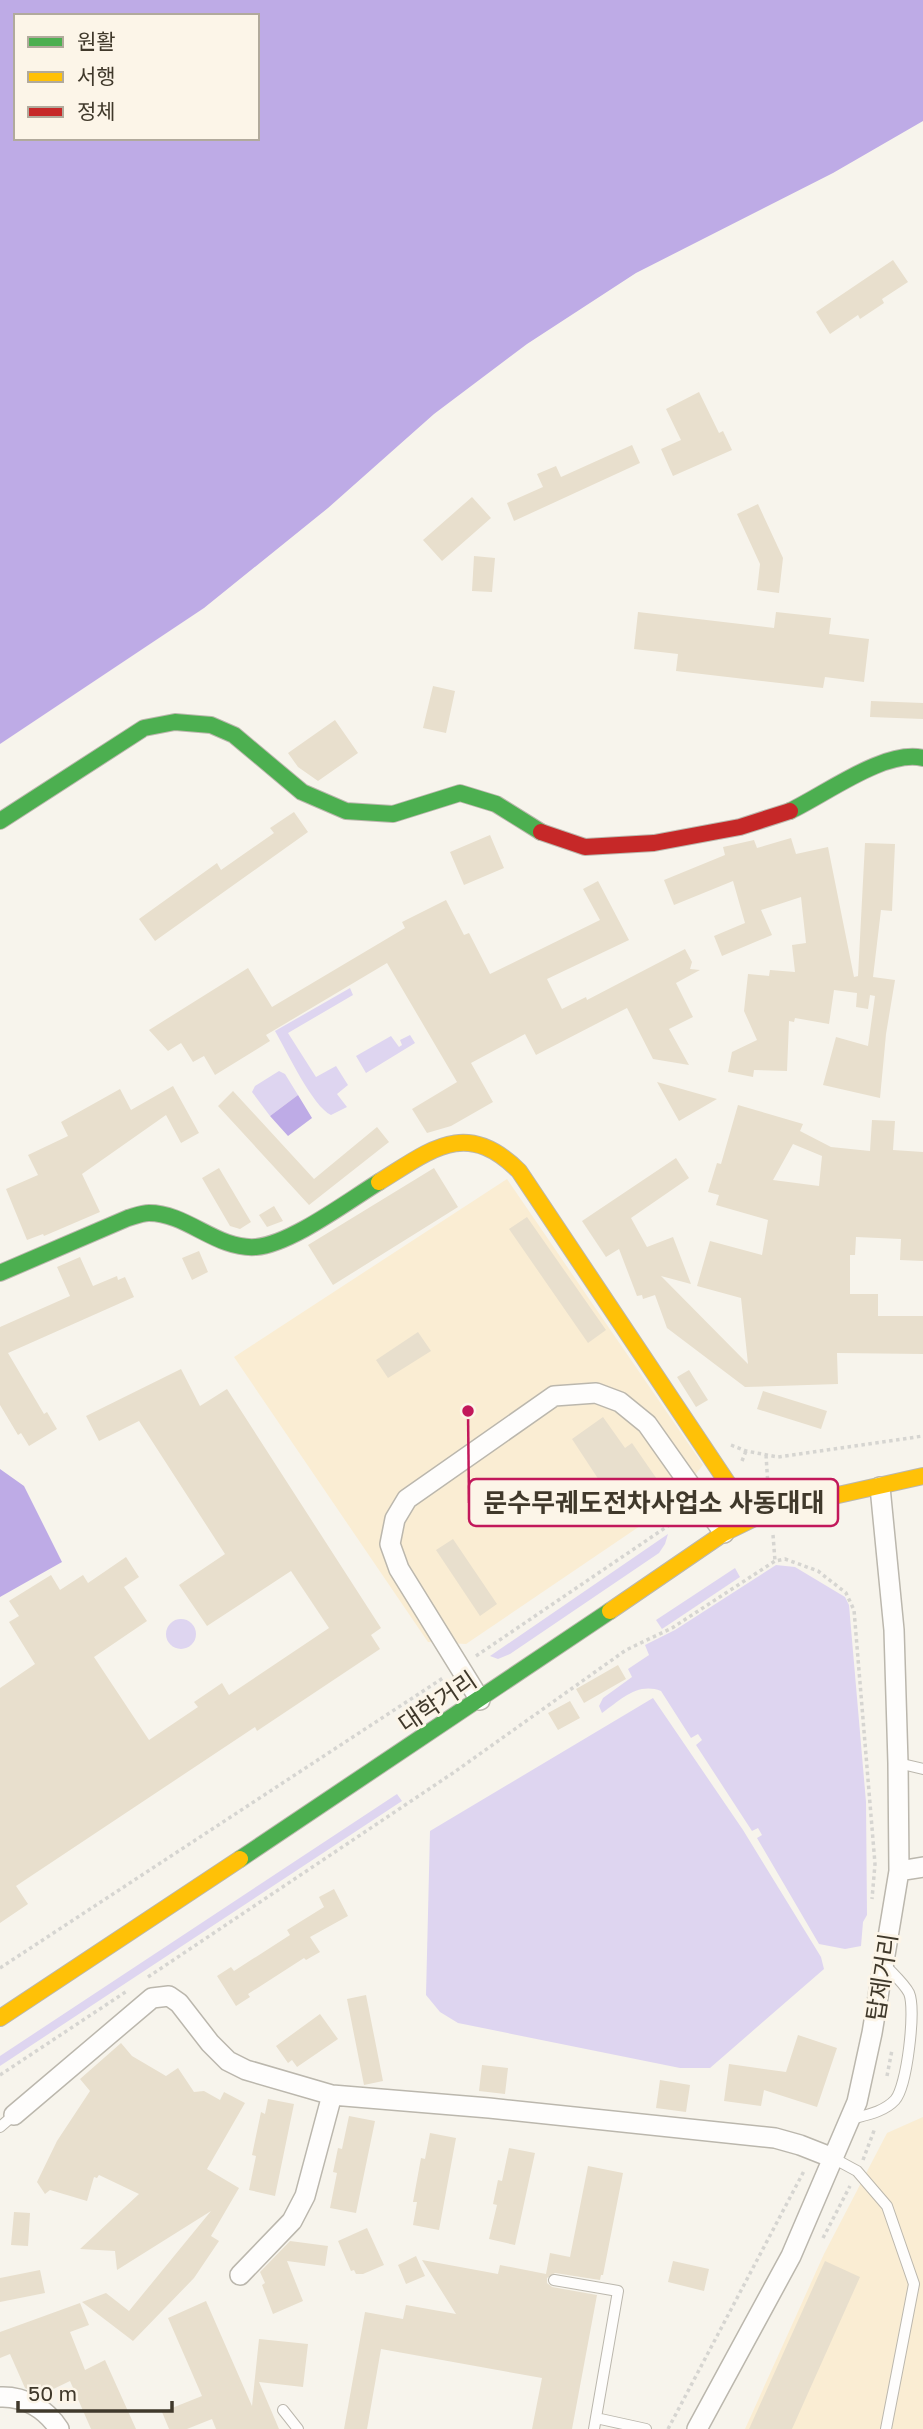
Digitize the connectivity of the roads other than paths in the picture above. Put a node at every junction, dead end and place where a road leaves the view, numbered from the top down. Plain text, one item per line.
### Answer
1 (923, 758) edge
2 (0, 821) edge
3 (0, 1273) edge
4 (923, 1476) edge
5 (880, 1487) junction
6 (751, 1518) junction
7 (724, 1533) junction
8 (480, 1700) junction
9 (898, 1763) junction
10 (923, 1769) edge
11 (923, 1867) edge
12 (899, 1871) junction
13 (884, 1964) junction
14 (0, 2018) edge
15 (332, 2095) junction
16 (850, 2119) junction
17 (7, 2121) edge
18 (825, 2155) junction
19 (240, 2275) dead end
20 (554, 2280) dead end
21 (0, 2397) edge
22 (283, 2410) dead end
23 (596, 2418) junction
24 (59, 2429) edge
25 (298, 2429) edge
26 (594, 2429) edge
27 (646, 2429) edge
28 (697, 2429) edge
29 (886, 2429) edge

1 - 2 street
3 - 6 street
4 - 5 street, 대학거리
5 - 6 street, 대학거리
5 - 9 street, 탑제거리
6 - 7 street, 대학거리
7 - 8 street, 대학거리
7 - 8 street
8 - 14 street, 대학거리
9 - 10 lane
9 - 12 street, 탑제거리
11 - 12 street
12 - 13 street, 탑제거리
13 - 16 street, 탑제거리
13 - 16 lane
15 - 17 street
15 - 18 street
15 - 19 street
16 - 18 street, 탑제거리
18 - 28 street, 탑제거리
18 - 29 lane
20 - 23 lane
21 - 24 street
22 - 25 lane
23 - 26 lane
23 - 27 lane

